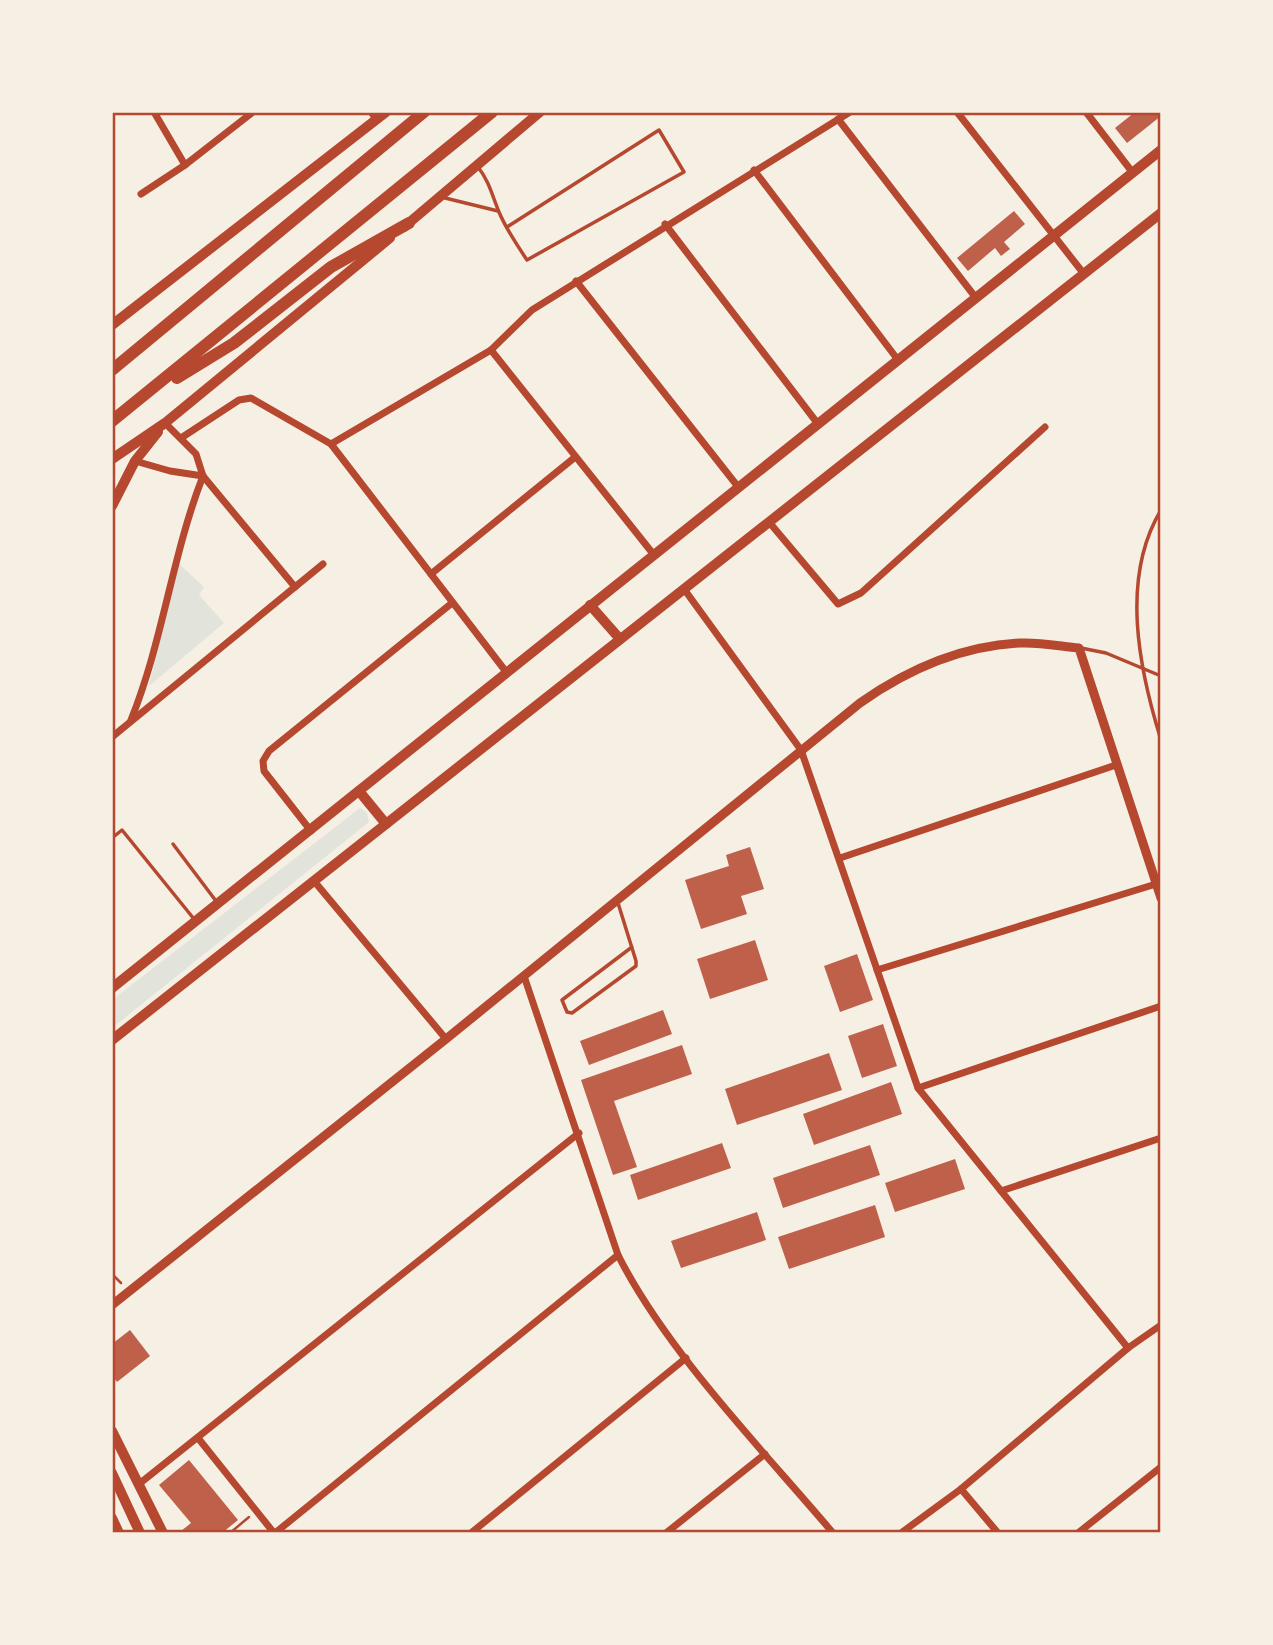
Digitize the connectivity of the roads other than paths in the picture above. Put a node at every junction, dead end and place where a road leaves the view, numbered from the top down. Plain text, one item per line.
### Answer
1 (154, 112) edge
2 (253, 112) edge
3 (386, 112) edge
4 (424, 112) edge
5 (492, 112) edge
6 (540, 112) edge
7 (850, 112) edge
8 (957, 112) edge
9 (1086, 112) edge
10 (372, 116) edge
11 (838, 120) junction
12 (1161, 150) edge
13 (185, 165) junction
14 (477, 165) junction
15 (754, 170) junction
16 (1133, 173) junction
17 (141, 194) dead end
18 (439, 197) junction
19 (499, 212) junction
20 (1161, 213) edge
21 (409, 223) junction
22 (665, 224) junction
23 (507, 227) junction
24 (1053, 237) junction
25 (1084, 274) junction
26 (576, 281) junction
27 (976, 298) junction
28 (112, 324) edge
29 (491, 350) junction
30 (898, 360) junction
31 (112, 370) edge
32 (135, 404) junction
33 (112, 421) edge
34 (165, 423) junction
35 (818, 424) junction
36 (1045, 427) dead end
37 (181, 438) junction
38 (331, 444) junction
39 (574, 458) junction
40 (112, 459) edge
41 (135, 461) junction
42 (203, 476) junction
43 (739, 488) junction
44 (112, 506) edge
45 (1161, 510) edge
46 (769, 522) junction
47 (654, 555) junction
48 (323, 564) dead end
49 (430, 574) junction
50 (295, 587) junction
51 (684, 589) junction
52 (452, 603) junction
53 (590, 605) junction
54 (620, 639) junction
55 (1079, 648) junction
56 (507, 673) junction
57 (1161, 676) edge
58 (130, 721) junction
59 (112, 737) edge
60 (1161, 740) edge
61 (801, 750) junction
62 (1116, 765) junction
63 (359, 791) junction
64 (386, 824) junction
65 (311, 831) junction
66 (112, 838) edge
67 (173, 844) dead end
68 (839, 858) junction
69 (314, 881) junction
70 (1156, 884) junction
71 (1161, 898) edge
72 (617, 900) junction
73 (219, 904) junction
74 (196, 922) junction
75 (632, 947) junction
76 (877, 971) junction
77 (524, 976) junction
78 (112, 988) edge
79 (1161, 1006) edge
80 (446, 1039) junction
81 (112, 1040) edge
82 (918, 1088) junction
83 (579, 1133) junction
84 (1160, 1141) edge
85 (1001, 1191) junction
86 (618, 1255) junction
87 (112, 1305) edge
88 (1161, 1325) edge
89 (1128, 1348) junction
90 (686, 1358) junction
91 (112, 1432) edge
92 (198, 1438) junction
93 (765, 1454) junction
94 (1161, 1467) edge
95 (112, 1473) edge
96 (139, 1484) junction
97 (961, 1489) junction
98 (112, 1518) edge
99 (119, 1533) edge
100 (140, 1533) edge
101 (163, 1533) edge
102 (275, 1533) edge
103 (471, 1533) edge
104 (666, 1533) edge
105 (833, 1533) edge
106 (901, 1533) edge
107 (998, 1533) edge
108 (1078, 1533) edge

1 - 13 street
2 - 13 street
3 - 10 main road
4 - 31 highway
5 - 32 highway
6 - 14 main road
7 - 11 street
8 - 24 street
9 - 16 street
10 - 28 main road
11 - 15 street
11 - 27 street
12 - 16 main road
13 - 17 street
14 - 18 main road
14 - 19 lane
15 - 22 street
15 - 30 street
16 - 24 main road
18 - 19 lane
18 - 21 main road
19 - 23 lane
20 - 25 main road
21 - 32 highway
21 - 34 main road
22 - 26 street
22 - 35 street
23 - 23 lane
24 - 25 street
24 - 27 main road
25 - 46 main road
26 - 29 street
26 - 43 street
27 - 30 main road
29 - 38 street
29 - 39 street
30 - 35 main road
32 - 33 highway
34 - 37 street
34 - 40 main road
34 - 41 main road
35 - 43 main road
36 - 46 street
37 - 38 street
37 - 42 street
38 - 49 street
39 - 47 street
39 - 49 street
41 - 42 street
41 - 44 main road
42 - 50 street
42 - 58 street
43 - 47 main road
45 - 60 lane
46 - 51 main road
47 - 53 main road
48 - 50 street
49 - 52 street
50 - 58 street
51 - 54 main road
51 - 61 street
52 - 56 street
52 - 65 street
53 - 54 main road
53 - 56 main road
54 - 64 main road
55 - 57 lane
55 - 61 street
55 - 62 street
56 - 63 main road
58 - 59 street
61 - 68 street
61 - 72 street
62 - 68 street
62 - 70 street
63 - 64 main road
63 - 65 main road
64 - 69 main road
65 - 73 main road
66 - 74 lane
67 - 73 lane
68 - 76 street
69 - 80 street
69 - 81 main road
70 - 71 street
70 - 76 street
72 - 75 lane
72 - 77 street
73 - 74 main road
74 - 78 main road
75 - 75 lane
76 - 82 street
77 - 80 street
77 - 83 street
79 - 82 street
80 - 87 street
82 - 85 street
83 - 86 street
83 - 92 street
84 - 85 street
85 - 89 street
86 - 90 street
86 - 102 street
88 - 89 street
89 - 97 street
90 - 93 street
90 - 103 street
91 - 96 main road
92 - 96 street
92 - 102 street
93 - 104 street
93 - 105 street
94 - 108 street
95 - 100 main road
96 - 101 main road
97 - 106 street
97 - 107 street
98 - 99 main road

